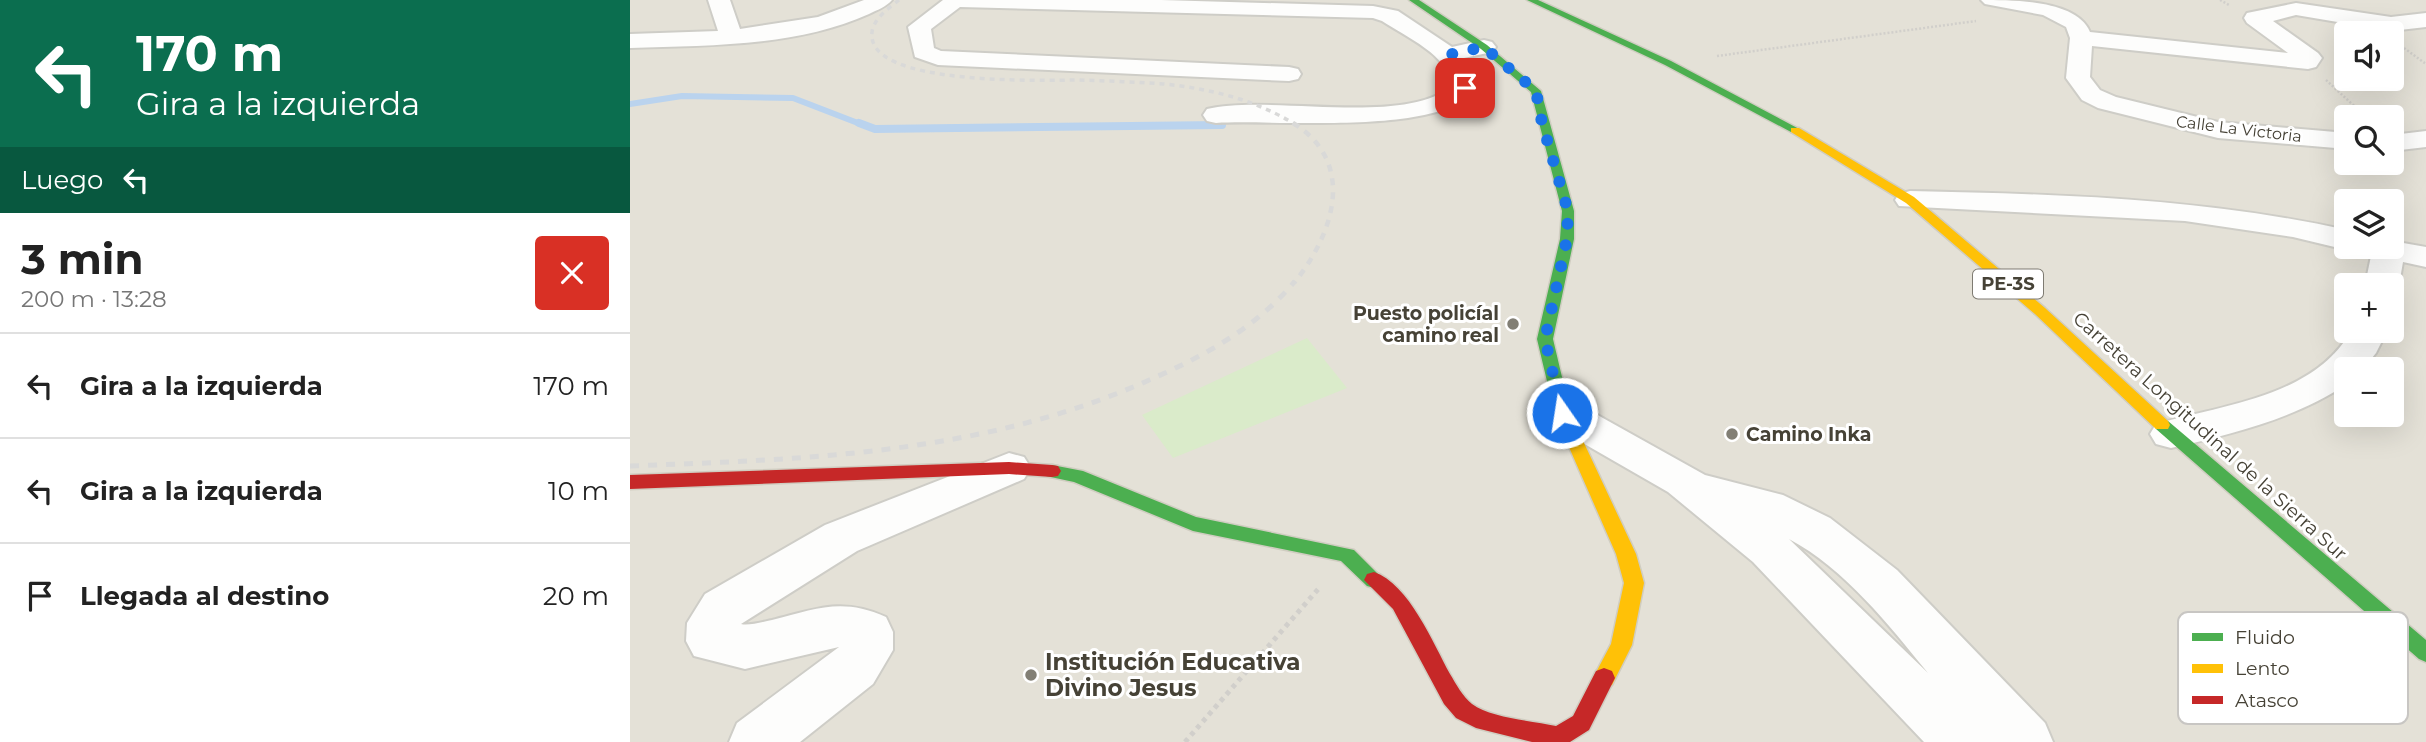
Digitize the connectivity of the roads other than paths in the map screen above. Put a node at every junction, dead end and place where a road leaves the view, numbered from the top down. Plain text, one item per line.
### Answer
1 (719, 0) edge
2 (881, 0) edge
3 (956, 0) edge
4 (1413, 0) edge
5 (1531, 0) edge
6 (1175, 4) edge
7 (1988, 10) edge
8 (2426, 20) edge
9 (731, 37) junction
10 (2081, 38) junction
11 (630, 41) edge
12 (1484, 47) junction
13 (1448, 55) junction
14 (1289, 74) dead end
15 (1216, 115) dead end
16 (2426, 139) edge
17 (2334, 140) edge
18 (2404, 142) edge
19 (1910, 200) junction
20 (2334, 237) edge
21 (2404, 253) edge
22 (2426, 257) edge
23 (2365, 343) edge
24 (1562, 413) junction
25 (2171, 434) junction
26 (1009, 468) junction
27 (1683, 481) junction
28 (630, 482) edge
29 (2378, 612) edge
30 (2408, 638) edge
31 (2426, 653) edge
32 (1553, 740) edge
33 (757, 742) edge
34 (1961, 742) edge
35 (2025, 742) edge

1 - 9 street
2 - 9 street
3 - 6 street
3 - 14 street
4 - 12 main road
5 - 19 main road, Carretera Longitudinal de la Sierra Sur / PE-3S
6 - 13 street
7 - 10 street
8 - 10 street
9 - 11 street
10 - 17 street, Calle La Victoria
12 - 13 street
12 - 24 main road
13 - 15 street
16 - 18 street
19 - 20 street
19 - 25 main road, Carretera Longitudinal de la Sierra Sur / PE-3S
21 - 22 street
23 - 25 street
24 - 27 street
24 - 32 main road
25 - 29 main road, Carretera Longitudinal de la Sierra Sur / PE-3S
26 - 28 main road
26 - 32 main road
26 - 33 street
27 - 34 street
27 - 35 street
30 - 31 main road, Carretera Longitudinal de la Sierra Sur / PE-3S

